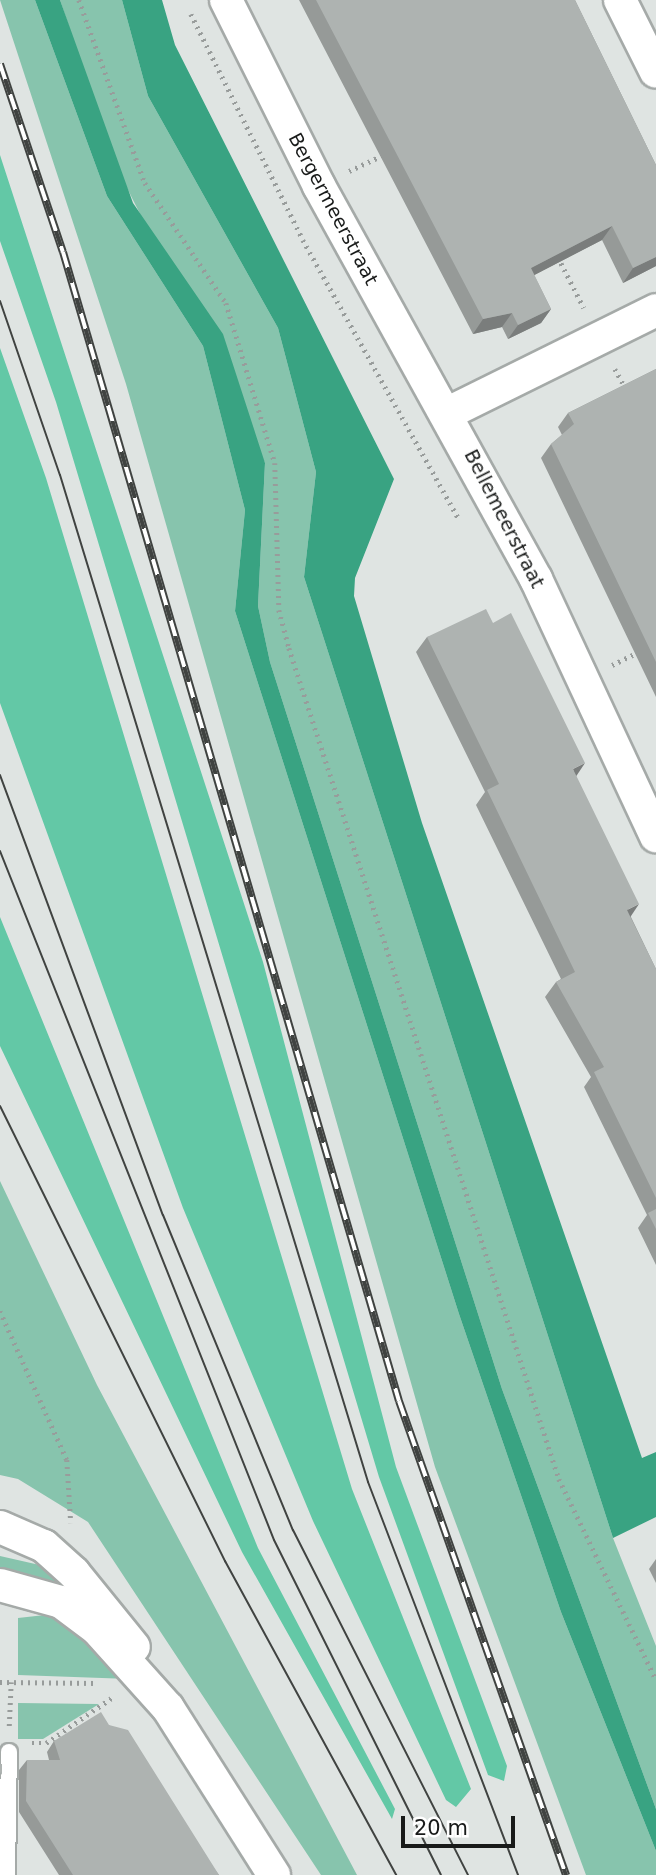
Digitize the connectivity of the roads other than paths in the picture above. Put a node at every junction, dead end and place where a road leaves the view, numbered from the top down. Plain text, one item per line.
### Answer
1 (226, 0) edge
2 (620, 0) edge
3 (654, 62) edge
4 (656, 310) edge
5 (448, 413) junction
6 (656, 836) edge
7 (0, 1527) edge
8 (0, 1585) edge
9 (168, 1708) junction
10 (9, 1747) road end
11 (7, 1875) edge
12 (14, 1875) edge
13 (274, 1875) edge

1 - 5 street, Bergermeerstraat
2 - 3 street
4 - 5 street
5 - 6 street, Bellemeerstraat
7 - 9 street
8 - 9 street
9 - 13 street
10 - 11 lane
11 - 12 lane

